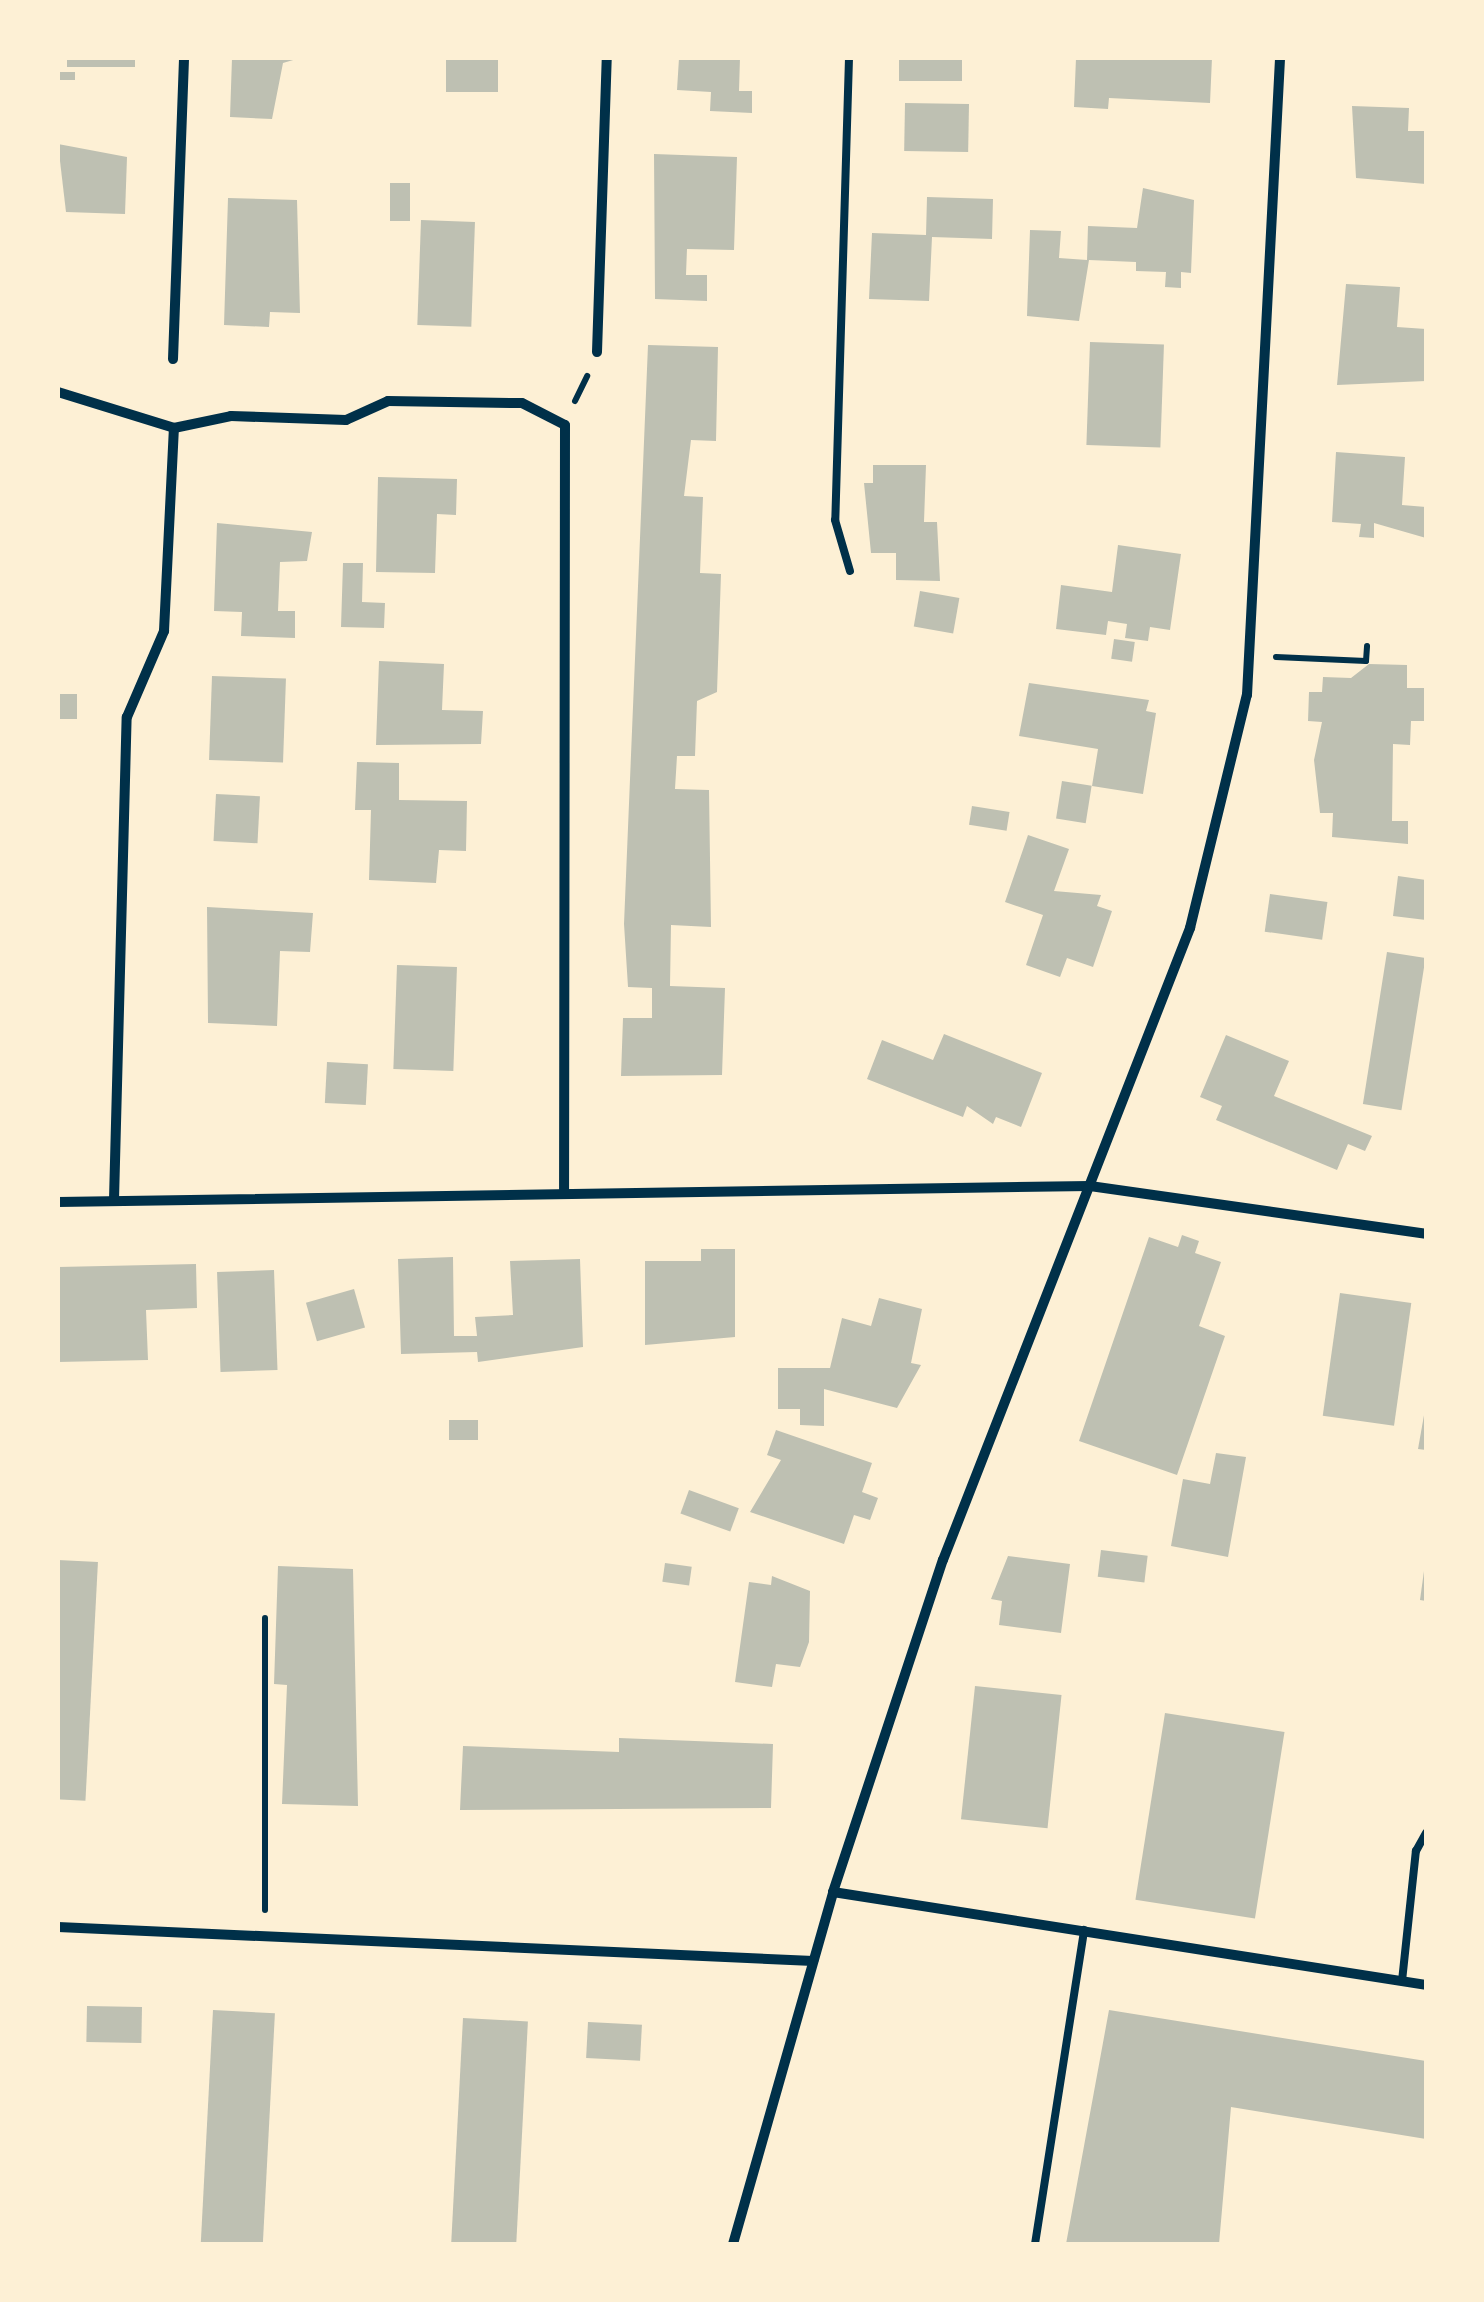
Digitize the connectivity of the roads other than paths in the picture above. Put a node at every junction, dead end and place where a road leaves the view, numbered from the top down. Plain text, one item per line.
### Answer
1 (184, 58) edge
2 (607, 58) edge
3 (848, 58) edge
4 (1280, 58) edge
5 (598, 352) road end
6 (172, 358) dead end
7 (58, 392) edge
8 (174, 428) junction
9 (850, 570) dead end
10 (1090, 1186) junction
11 (564, 1189) junction
12 (114, 1200) junction
13 (58, 1202) edge
14 (1426, 1234) edge
15 (1426, 1833) edge
16 (832, 1892) junction
17 (58, 1926) edge
18 (1084, 1930) junction
19 (813, 1960) junction
20 (1402, 1981) junction
21 (1426, 1985) edge
22 (733, 2244) edge
23 (1035, 2244) edge

1 - 6 street
2 - 5 street
3 - 9 lane
4 - 10 street
7 - 8 street
8 - 11 street
8 - 12 street
10 - 11 street
10 - 14 street
10 - 16 street
11 - 12 street
12 - 13 street
15 - 20 lane
16 - 18 street
16 - 19 street
17 - 19 street
18 - 20 street
18 - 23 lane
19 - 22 street
20 - 21 street

